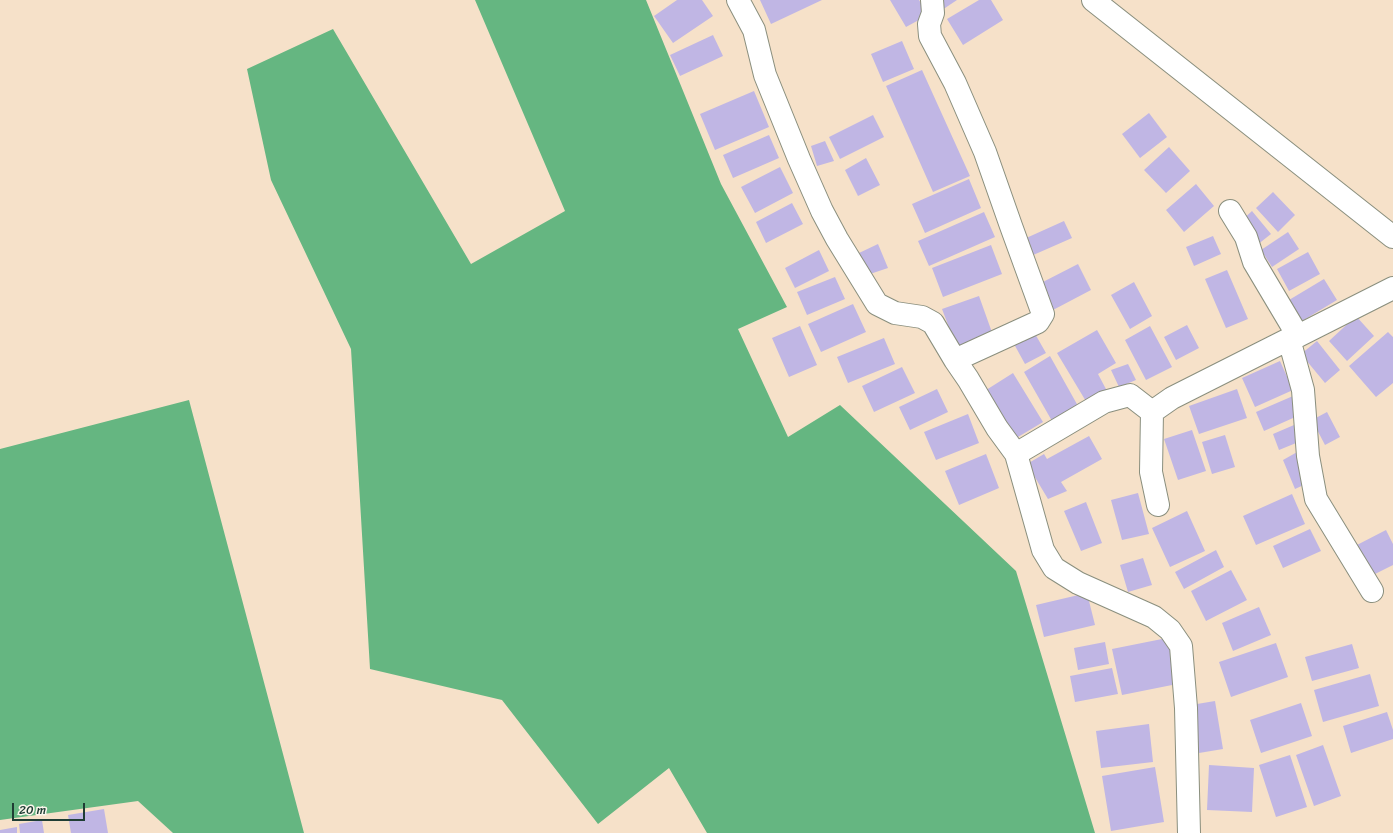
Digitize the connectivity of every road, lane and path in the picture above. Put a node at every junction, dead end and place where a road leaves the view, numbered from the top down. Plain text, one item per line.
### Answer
1 (738, 0) edge
2 (932, 0) edge
3 (1093, 0) edge
4 (1230, 211) dead end
5 (1393, 237) edge
6 (1393, 288) edge
7 (1294, 338) junction
8 (955, 360) junction
9 (1152, 412) junction
10 (1016, 454) junction
11 (1158, 505) dead end
12 (1372, 592) dead end
13 (1189, 833) edge

1 - 8 street
2 - 8 street
3 - 5 street
4 - 7 street
6 - 7 street
7 - 9 street
7 - 12 street
8 - 10 street
9 - 10 street
9 - 11 street
10 - 13 street

